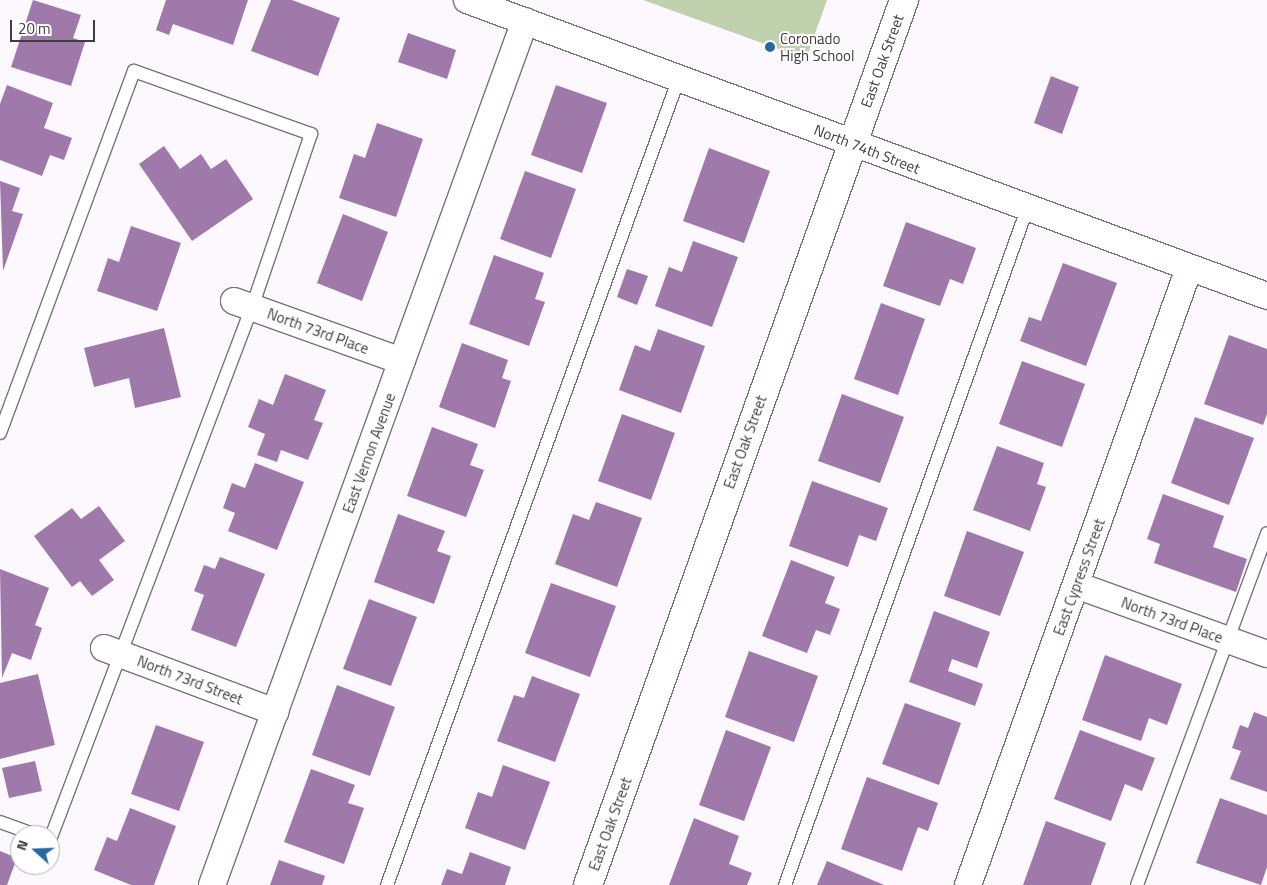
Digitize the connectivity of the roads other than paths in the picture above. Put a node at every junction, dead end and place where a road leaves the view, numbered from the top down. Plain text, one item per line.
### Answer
1 (467, 0) edge
2 (904, 0) edge
3 (524, 21) junction
4 (679, 78) junction
5 (851, 143) junction
6 (1027, 208) junction
7 (1189, 268) junction
8 (1267, 296) edge
9 (243, 304) junction
10 (402, 361) junction
11 (0, 433) edge
12 (1267, 533) edge
13 (1076, 586) junction
14 (1227, 640) junction
15 (112, 651) junction
16 (1267, 654) edge
17 (275, 712) junction
18 (55, 825) edge
19 (212, 885) edge
20 (387, 885) edge
21 (588, 885) edge
22 (785, 885) edge
23 (968, 885) edge
24 (1138, 885) edge

1 - 3 street, North 74th Street
2 - 5 street, East Oak Street
3 - 4 street, North 74th Street
3 - 10 street, East Vernon Avenue
4 - 5 street, North 74th Street
4 - 20 lane
5 - 6 street, North 74th Street
5 - 21 street, East Oak Street
6 - 7 street, North 74th Street
6 - 22 lane
7 - 8 street, North 74th Street
7 - 13 street, East Cypress Street
9 - 10 street, North 73rd Place
9 - 11 lane
9 - 15 lane
10 - 17 street, East Vernon Avenue
12 - 14 lane
13 - 14 street, North 73rd Place
13 - 23 street, East Cypress Street
14 - 16 street, North 73rd Place
14 - 24 lane
15 - 17 street, North 73rd Street
15 - 18 lane
17 - 19 street, East Vernon Avenue

